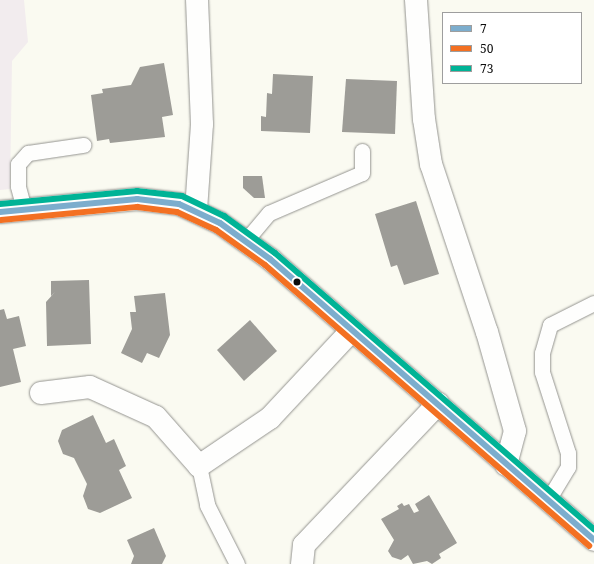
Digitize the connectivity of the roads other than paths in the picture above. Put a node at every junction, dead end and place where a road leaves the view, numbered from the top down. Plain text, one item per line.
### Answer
1 (197, 0) edge
2 (416, 0) edge
3 (84, 145) dead end
4 (362, 151) dead end
5 (24, 209) junction
6 (196, 210) junction
7 (0, 212) edge
8 (247, 240) junction
9 (594, 303) edge
10 (352, 330) junction
11 (41, 393) dead end
12 (438, 404) junction
13 (506, 465) junction
14 (199, 466) junction
15 (548, 500) junction
16 (594, 540) edge
17 (237, 564) edge
18 (302, 564) edge

1 - 6 street
2 - 13 street
3 - 5 lane
4 - 8 lane
5 - 6 street
5 - 7 street
6 - 8 street
8 - 10 street
9 - 15 lane
10 - 12 street
10 - 14 street
11 - 14 street
12 - 13 street
12 - 18 street
13 - 15 street
14 - 17 lane
15 - 16 street

